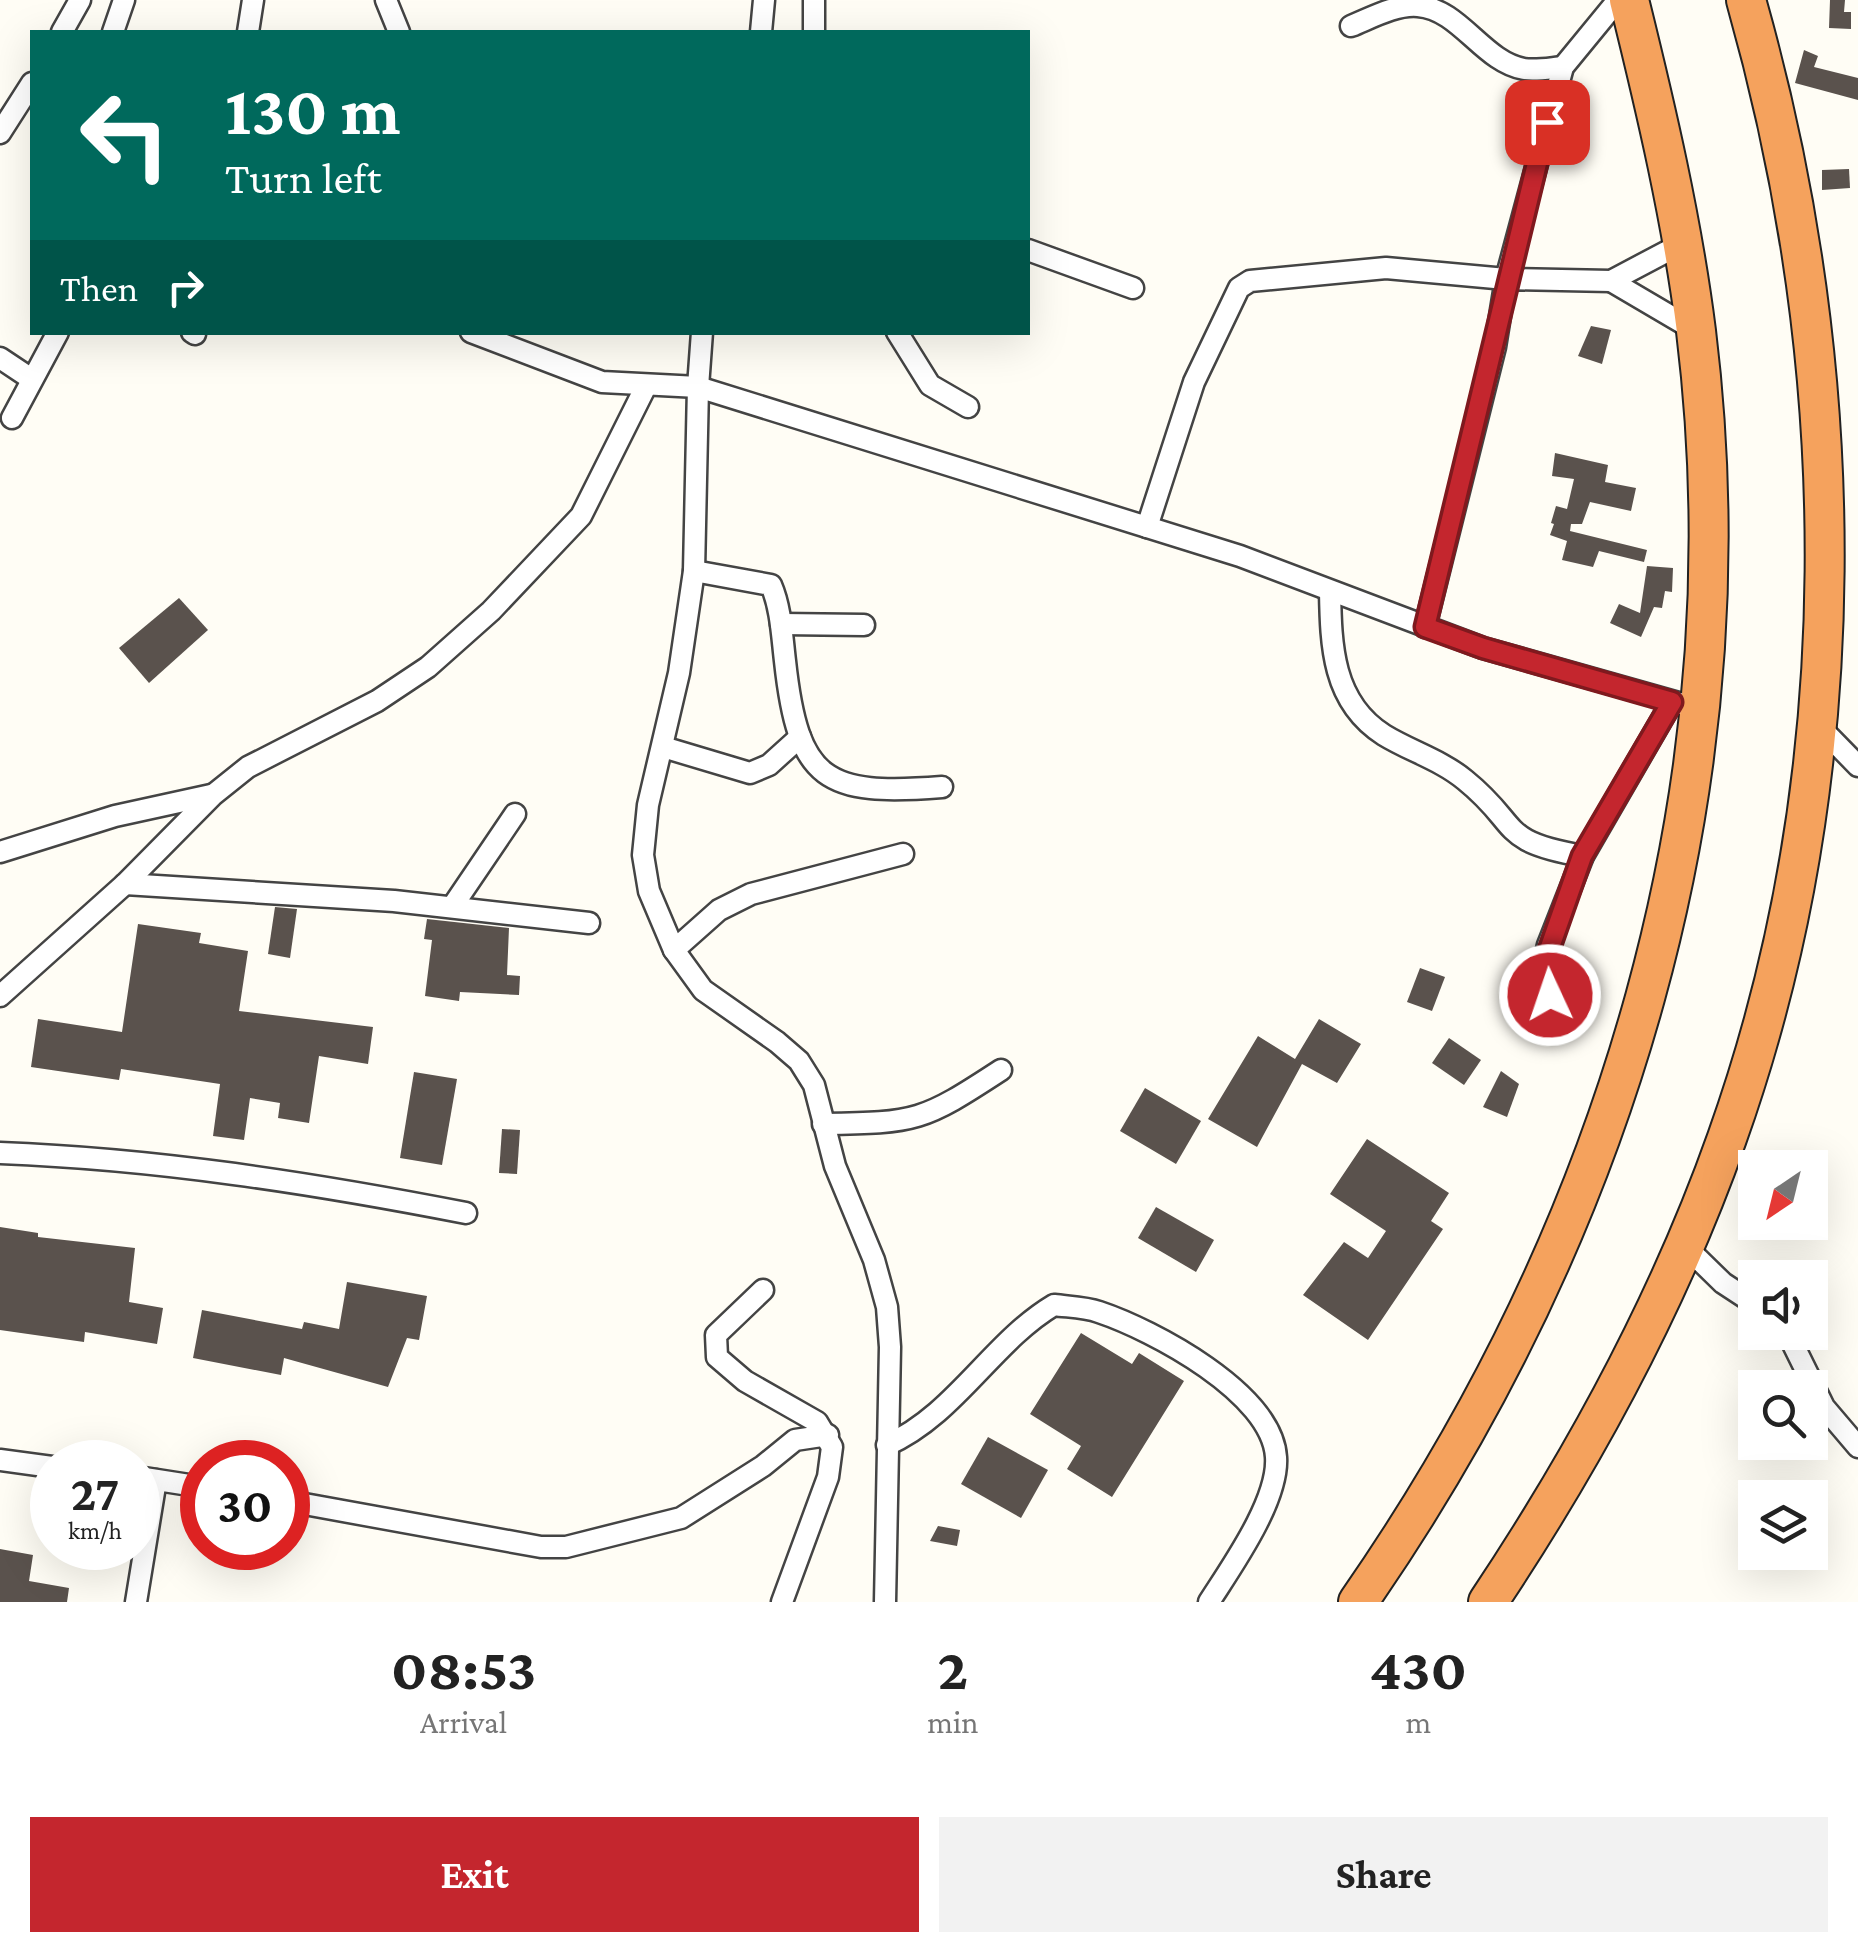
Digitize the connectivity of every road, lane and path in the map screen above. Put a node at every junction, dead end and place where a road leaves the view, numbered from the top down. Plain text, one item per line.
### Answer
1 (80, 0) edge
2 (124, 0) edge
3 (253, 0) edge
4 (386, 0) edge
5 (764, 0) edge
6 (814, 0) edge
7 (1618, 0) edge
8 (1628, 0) edge
9 (1746, 0) edge
10 (1351, 26) dead end
11 (63, 30) edge
12 (114, 30) edge
13 (248, 30) edge
14 (398, 30) edge
15 (761, 30) edge
16 (814, 30) edge
17 (1563, 68) junction
18 (30, 86) edge
19 (0, 134) edge
20 (1681, 244) junction
21 (1030, 251) edge
22 (1506, 278) junction
23 (1610, 281) junction
24 (1133, 288) dead end
25 (1696, 331) junction
26 (56, 335) edge
27 (479, 335) edge
28 (702, 335) edge
29 (898, 335) edge
30 (0, 358) edge
31 (30, 378) junction
32 (646, 386) junction
33 (698, 387) junction
34 (968, 407) dead end
35 (12, 418) dead end
36 (1147, 528) junction
37 (694, 571) junction
38 (1330, 590) junction
39 (781, 624) junction
40 (864, 625) dead end
41 (1425, 627) junction
42 (1686, 706) junction
43 (1816, 722) junction
44 (800, 737) junction
45 (663, 747) junction
46 (1858, 766) edge
47 (942, 786) dead end
48 (213, 794) junction
49 (514, 814) dead end
50 (0, 852) edge
51 (903, 854) dead end
52 (1582, 856) junction
53 (125, 884) junction
54 (452, 907) junction
55 (588, 923) dead end
56 (674, 950) junction
57 (0, 996) edge
58 (1565, 1016) dead end
59 (1001, 1070) dead end
60 (823, 1124) junction
61 (0, 1153) edge
62 (466, 1214) dead end
63 (1685, 1246) junction
64 (763, 1290) dead end
65 (1738, 1293) edge
66 (1796, 1350) edge
67 (828, 1435) junction
68 (887, 1445) junction
69 (1858, 1447) edge
70 (0, 1460) edge
71 (30, 1464) edge
72 (310, 1506) edge
73 (139, 1570) edge
74 (136, 1602) edge
75 (782, 1602) edge
76 (884, 1602) edge
77 (1209, 1602) edge
78 (1358, 1602) edge
79 (1488, 1602) edge

1 - 11 street
2 - 12 street
3 - 13 street
4 - 14 street
5 - 15 street
6 - 16 street
7 - 17 street
8 - 20 highway
9 - 43 highway
10 - 17 street
17 - 22 street
18 - 19 street
20 - 23 street
20 - 25 highway
21 - 24 street
22 - 23 street
22 - 36 street
22 - 41 street
23 - 25 street
25 - 42 highway
26 - 31 street
27 - 32 street
28 - 33 street
29 - 34 street
30 - 31 street
31 - 35 street
32 - 33 street
32 - 48 street
33 - 36 street
33 - 37 street
36 - 38 street
37 - 39 street
37 - 45 street
38 - 41 street
38 - 52 street
39 - 40 street
39 - 44 street
41 - 42 street
42 - 52 street
42 - 78 highway
43 - 46 street
43 - 63 highway
44 - 45 street
44 - 47 street
45 - 56 street
48 - 50 street
48 - 53 street
49 - 54 street
51 - 56 street
52 - 58 street
53 - 54 street
53 - 57 street
54 - 55 street
56 - 60 street
59 - 60 street
60 - 68 street
61 - 62 street
63 - 65 street
63 - 79 highway
64 - 67 street
66 - 69 street
67 - 72 street
67 - 75 street
68 - 76 street
68 - 77 street
70 - 71 street
73 - 74 street

